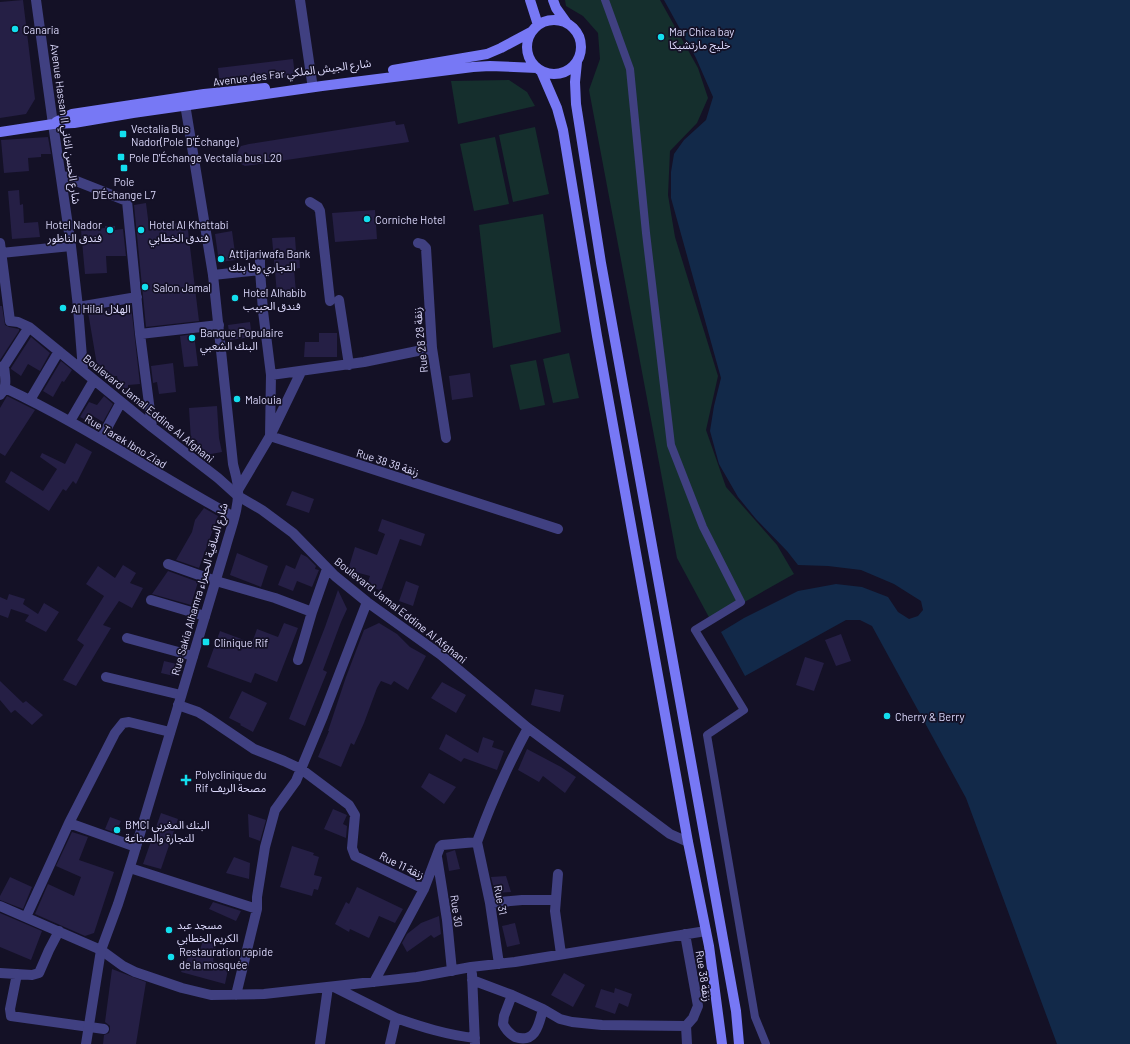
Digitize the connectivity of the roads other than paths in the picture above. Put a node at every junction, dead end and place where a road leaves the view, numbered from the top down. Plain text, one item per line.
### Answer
1 (36, 0) edge
2 (300, 0) edge
3 (530, 0) edge
4 (553, 0) edge
5 (605, 0) edge
6 (566, 22) junction
7 (534, 29) junction
8 (577, 62) junction
9 (539, 69) junction
10 (312, 82) junction
11 (184, 101) junction
12 (53, 124) junction
13 (0, 132) edge
14 (60, 174) junction
15 (310, 202) dead end
16 (0, 243) edge
17 (418, 243) dead end
18 (71, 246) junction
19 (1, 253) junction
20 (260, 259) dead end
21 (260, 270) junction
22 (213, 275) junction
23 (137, 297) junction
24 (78, 307) junction
25 (219, 325) junction
26 (29, 327) junction
27 (140, 334) junction
28 (432, 348) junction
29 (60, 351) junction
30 (349, 365) junction
31 (2, 367) edge
32 (83, 370) junction
33 (302, 372) junction
34 (271, 375) junction
35 (94, 380) junction
36 (2, 392) edge
37 (30, 400) junction
38 (121, 402) junction
39 (70, 421) junction
40 (152, 427) junction
41 (270, 436) junction
42 (446, 438) dead end
43 (101, 439) junction
44 (238, 493) junction
45 (234, 518) junction
46 (558, 530) dead end
47 (168, 564) dead end
48 (327, 569) junction
49 (216, 580) junction
50 (151, 600) dead end
51 (367, 602) junction
52 (312, 612) junction
53 (205, 616) junction
54 (127, 638) dead end
55 (193, 656) junction
56 (298, 660) dead end
57 (106, 677) dead end
58 (180, 700) junction
59 (528, 728) junction
60 (170, 732) junction
61 (300, 769) junction
62 (69, 824) junction
63 (477, 842) junction
64 (688, 842) junction
65 (136, 847) junction
66 (436, 855) junction
67 (130, 868) junction
68 (558, 874) dead end
69 (424, 889) junction
70 (555, 900) junction
71 (490, 903) junction
72 (0, 906) edge
73 (257, 909) junction
74 (26, 917) junction
75 (59, 931) junction
76 (706, 931) junction
77 (685, 934) junction
78 (101, 950) junction
79 (560, 954) junction
80 (499, 964) junction
81 (471, 967) junction
82 (452, 971) junction
83 (0, 973) edge
84 (17, 974) junction
85 (472, 980) junction
86 (374, 982) junction
87 (331, 987) junction
88 (236, 995) junction
89 (512, 995) junction
90 (543, 1009) junction
91 (396, 1018) junction
92 (686, 1026) junction
93 (88, 1027) junction
94 (104, 1029) dead end
95 (475, 1041) edge
96 (390, 1043) edge
97 (86, 1044) edge
98 (320, 1044) edge
99 (687, 1044) edge
100 (722, 1044) edge
101 (739, 1044) edge
102 (766, 1044) edge

1 - 12 street, Avenue Hassan II شارع الحسن الثاني
2 - 10 street
3 - 7 main road
4 - 6 main road
5 - 102 street
6 - 7 main road
6 - 8 main road
7 - 9 main road
7 - 10 main road, Avenue des Far شارع الجيش الملكي
8 - 9 main road
8 - 101 main road
9 - 11 main road, Avenue des Far شارع الجيش الملكي
9 - 64 main road
10 - 11 main road, Avenue des Far شارع الجيش الملكي
11 - 12 main road, Avenue des Far شارع الجيش الملكي
11 - 22 street, Rue Sakia Alhamra شارع الساقية الحمراء
12 - 13 main road, Avenue des Far شارع الجيش الملكي
12 - 14 street, Avenue Hassan II شارع الحسن الثاني
14 - 18 street, Avenue Hassan II شارع الحسن الثاني
14 - 23 street
15 - 30 street
16 - 19 street
17 - 28 street, Rue 28 زنقة 28
18 - 19 street
18 - 24 street, Avenue Hassan II شارع الحسن الثاني
19 - 26 street, Boulevard Jamal Eddine Al Afghani
20 - 21 street
21 - 22 street
21 - 34 street
22 - 25 street, Rue Sakia Alhamra شارع الساقية الحمراء
23 - 24 street
23 - 27 street
24 - 32 street, Avenue Hassan II شارع الحسن الثاني
25 - 27 street
25 - 44 street, Rue Sakia Alhamra شارع الساقية الحمراء
26 - 29 street, Boulevard Jamal Eddine Al Afghani
26 - 31 street
27 - 40 street
28 - 30 street
28 - 42 street, Rue 28 زنقة 28
29 - 32 street, Boulevard Jamal Eddine Al Afghani
29 - 37 street
30 - 33 street
31 - 36 street
32 - 35 street, Boulevard Jamal Eddine Al Afghani
33 - 34 street
33 - 41 street
34 - 41 street
35 - 38 street, Boulevard Jamal Eddine Al Afghani
35 - 39 street
36 - 37 street, Rue Tarek Ibno Ziad
37 - 39 street, Rue Tarek Ibno Ziad
38 - 40 street, Boulevard Jamal Eddine Al Afghani
38 - 43 street
39 - 43 street, Rue Tarek Ibno Ziad
40 - 44 street, Boulevard Jamal Eddine Al Afghani
41 - 44 street
41 - 46 street, Rue 38 زنقة 38
43 - 45 street, Rue Tarek Ibno Ziad
44 - 45 street, Rue Sakia Alhamra شارع الساقية الحمراء
44 - 48 street, Boulevard Jamal Eddine Al Afghani
45 - 49 street, Rue Sakia Alhamra شارع الساقية الحمراء
47 - 49 street
48 - 51 street, Boulevard Jamal Eddine Al Afghani
48 - 52 street
49 - 52 street
49 - 53 street, Rue Sakia Alhamra شارع الساقية الحمراء
50 - 53 street
51 - 59 street, Boulevard Jamal Eddine Al Afghani
51 - 61 street
52 - 56 street
53 - 55 street, Rue Sakia Alhamra شارع الساقية الحمراء
54 - 55 street
55 - 58 street, Rue Sakia Alhamra شارع الساقية الحمراء
57 - 58 street
58 - 60 street, Rue Sakia Alhamra شارع الساقية الحمراء
58 - 61 street
59 - 63 street
59 - 64 street, Boulevard Jamal Eddine Al Afghani
60 - 62 street
60 - 65 street, Rue Sakia Alhamra شارع الساقية الحمراء
61 - 69 street, Rue 11 زنقة
61 - 73 street
62 - 65 street
62 - 74 street
63 - 66 street
63 - 71 street, Rue 31
64 - 76 main road
65 - 67 street, Rue Sakia Alhamra شارع الساقية الحمراء
66 - 69 street
66 - 82 street, Rue 30
67 - 73 street
67 - 78 street, Rue Sakia Alhamra شارع الساقية الحمراء
68 - 70 street
69 - 86 street
70 - 71 street
70 - 79 street
71 - 80 street, Rue 31
72 - 74 street
73 - 88 street
74 - 75 street
75 - 78 street
75 - 84 street
76 - 77 street
76 - 100 main road
77 - 79 street
77 - 92 street, Rue 38 زنقة
78 - 88 street
78 - 93 street, Rue Sakia Alhamra شارع الساقية الحمراء
79 - 80 street
80 - 81 street
81 - 82 street
81 - 85 street
82 - 86 street
83 - 84 street
84 - 93 street
85 - 89 street
85 - 95 street
86 - 87 street
87 - 88 street
87 - 91 street
87 - 98 street
89 - 90 street
89 - 90 street
90 - 92 street
91 - 95 street
91 - 96 street
92 - 99 street
93 - 94 street
93 - 97 street, Rue Sakia Alhamra شارع الساقية الحمراء

